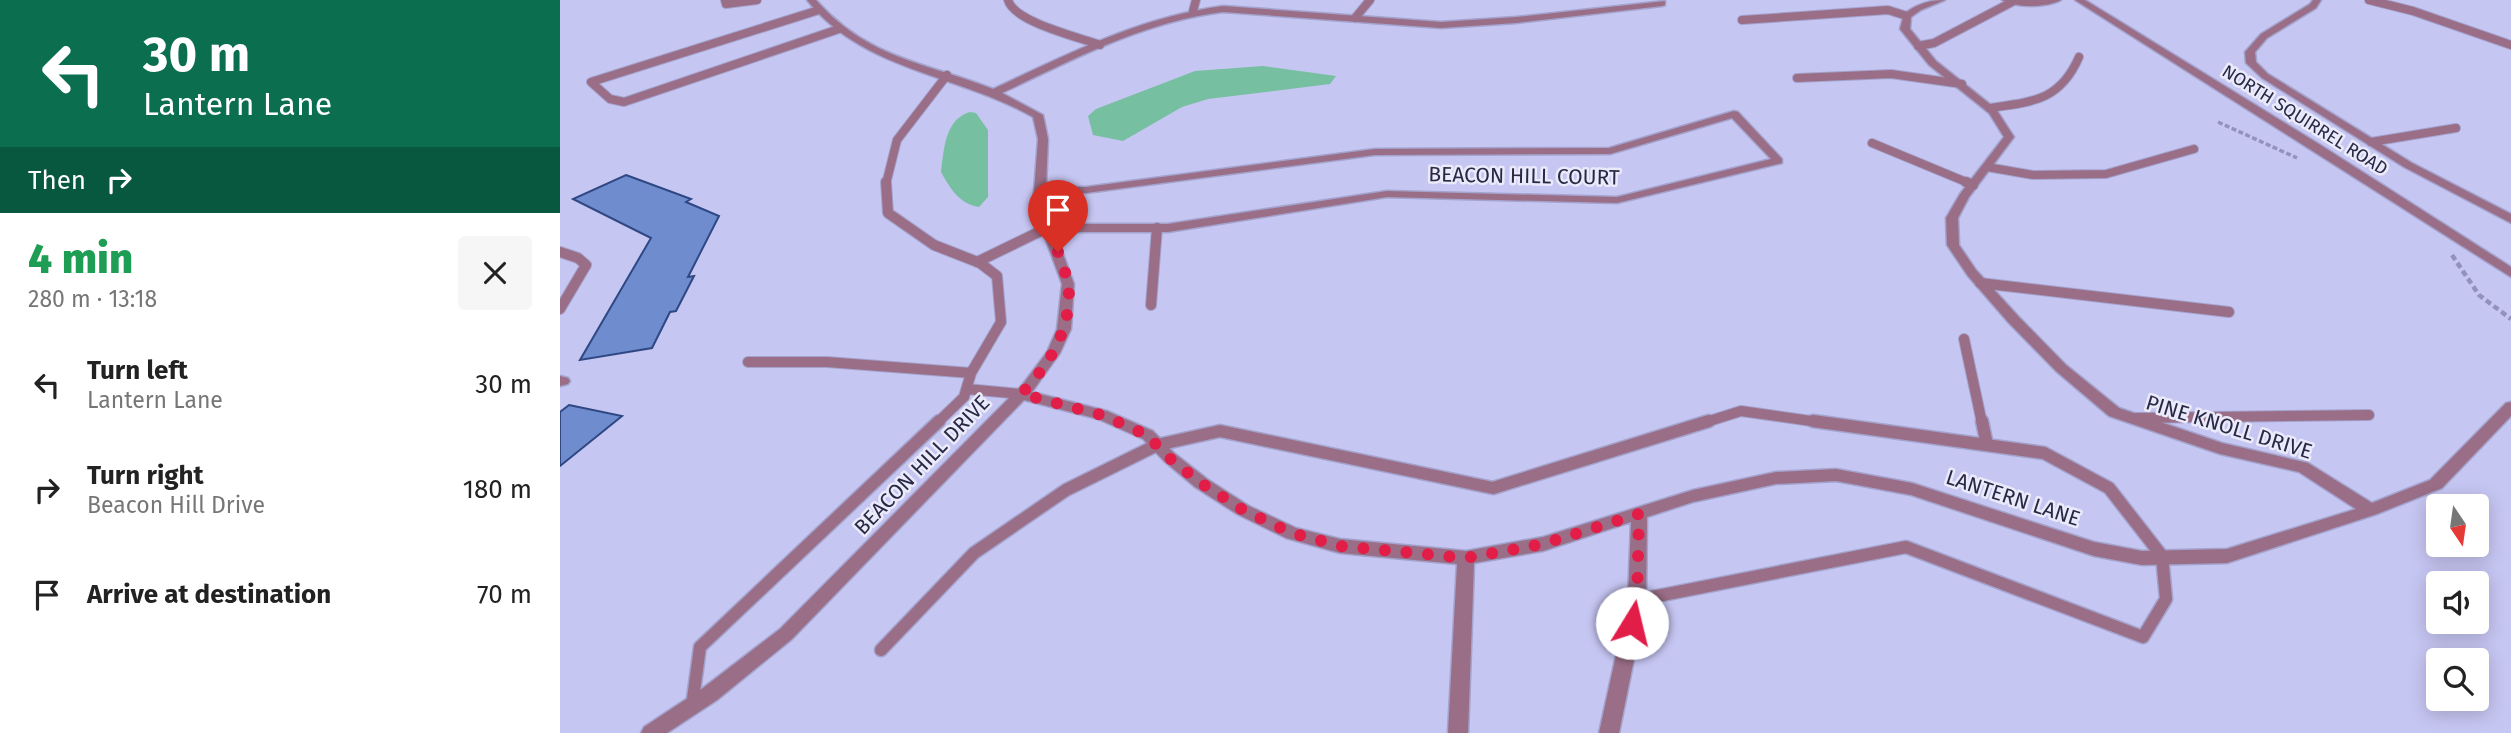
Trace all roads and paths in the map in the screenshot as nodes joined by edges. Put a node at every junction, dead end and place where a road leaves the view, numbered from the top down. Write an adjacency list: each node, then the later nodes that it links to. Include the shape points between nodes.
1 (725, 0): 2 (lane, via 726,4)
2 (757, 0)
3 (1008, 0): 19 (lane, via 1010,8 1022,17)
4 (1196, 0): 14 (lane)
5 (1370, 0): 16 (lane)
6 (1941, 0): 15 (street)
7 (2057, 0): 11 (street)
8 (2078, 0): 43 (street, NORTH SQUIRREL ROAD)
9 (2317, 0): 30 (street, via 2264,36 2250,52 2252,63 2265,76)
10 (2369, 0): 20 (lane)
11 (2009, 1): 21 (lane, via 1934,43)
12 (1662, 3): 16 (street, via 1462,24)
13 (815, 5): 18 (street, BEACON HILL DRIVE); 18 (lane, via 591,82 610,99 624,102)
14 (1193, 11): 16 (street); 19 (street)
15 (1907, 16): 17 (lane, via 1888,10); 21 (street, via 1905,29)
16 (1354, 18)
17 (1741, 20)
18 (839, 29): 23 (street, BEACON HILL DRIVE, via 885,55)
19 (1100, 45): 26 (street)
20 (2511, 45)
21 (1918, 47): 25 (street, PINE KNOLL DRIVE)
22 (2079, 57): 27 (lane, via 2072,77 2043,100)
23 (947, 75): 26 (street, BEACON HILL DRIVE); 42 (lane, via 897,140 886,180 888,213 934,246)
24 (1797, 78): 25 (lane, via 1891,74)
25 (1962, 84): 27 (street, PINE KNOLL DRIVE)
26 (993, 93): 36 (street, BEACON HILL DRIVE, via 1038,116 1043,139)
27 (1989, 108): 34 (street, PINE KNOLL DRIVE, via 2002,121 2008,137)
28 (2218, 122): 33 (path)
29 (2456, 128): 30 (lane)
30 (2371, 142): 37 (street)
31 (1872, 143): 35 (lane)
32 (2194, 149): 34 (lane, via 2106,174 2033,175)
33 (2305, 161)
34 (1987, 167): 35 (street, PINE KNOLL DRIVE)
35 (1973, 185): 44 (street, PINE KNOLL DRIVE, via 1952,218 1953,245)
36 (1040, 190): 38 (street, BEACON HILL DRIVE, via 1039,205); 39 (street, BEACON HILL COURT, via 1086,190 1375,152 1610,151 1734,114 1778,161 1617,200 1387,194)
37 (2511, 219)
38 (1047, 228): 39 (street, BEACON HILL COURT); 42 (lane); 53 (street, BEACON HILL DRIVE, via 1068,284 1064,329 1053,353)
39 (1157, 228): 45 (lane)
40 (2445, 249): 48 (path, via 2479,295)
41 (560, 251): 46 (lane, via 586,265)
42 (977, 262): 51 (lane, via 998,276 1001,322)
43 (2511, 273)
44 (1980, 283): 47 (lane); 56 (street, PINE KNOLL DRIVE, via 2061,369 2114,412)
45 (1151, 306)
46 (560, 309)
47 (2229, 312)
48 (2511, 319)
49 (1964, 339): 58 (lane)
50 (748, 362): 51 (lane, via 827,362)
51 (971, 373): 52 (lane)
52 (967, 389): 53 (lane); 65 (lane, via 964,397 700,647)
53 (1021, 394): 57 (street, LANTERN LANE, via 1102,415 1147,435); 65 (street, BEACON HILL DRIVE, via 786,635)
54 (2511, 407): 59 (street, via 2436,484)
55 (2369, 415): 56 (lane)
56 (2129, 418): 59 (street, PINE KNOLL DRIVE, via 2220,448 2303,467)
57 (1157, 445): 58 (lane, via 1220,431 1493,488 1741,411); 62 (street, LANTERN LANE, via 1201,483 1292,533 1340,546); 64 (lane, via 1066,490 974,553)
58 (1987, 445): 61 (lane, via 2044,453 2109,488)
59 (2371, 510): 61 (street, LANTERN LANE, via 2227,556)
60 (1639, 514): 61 (street, LANTERN LANE, via 1693,496 1776,478 1836,475 1912,489 2094,549 2142,558); 62 (street, LANTERN LANE, via 1543,544); 63 (street)
61 (2162, 556): 63 (lane, via 2166,599 2143,637 1906,547)
62 (1466, 558): 67 (street)
63 (1637, 600): 68 (street)
64 (881, 650)
65 (692, 706): 66 (street, BEACON HILL DRIVE)
66 (651, 733)
67 (1458, 733)
68 (1609, 733)

